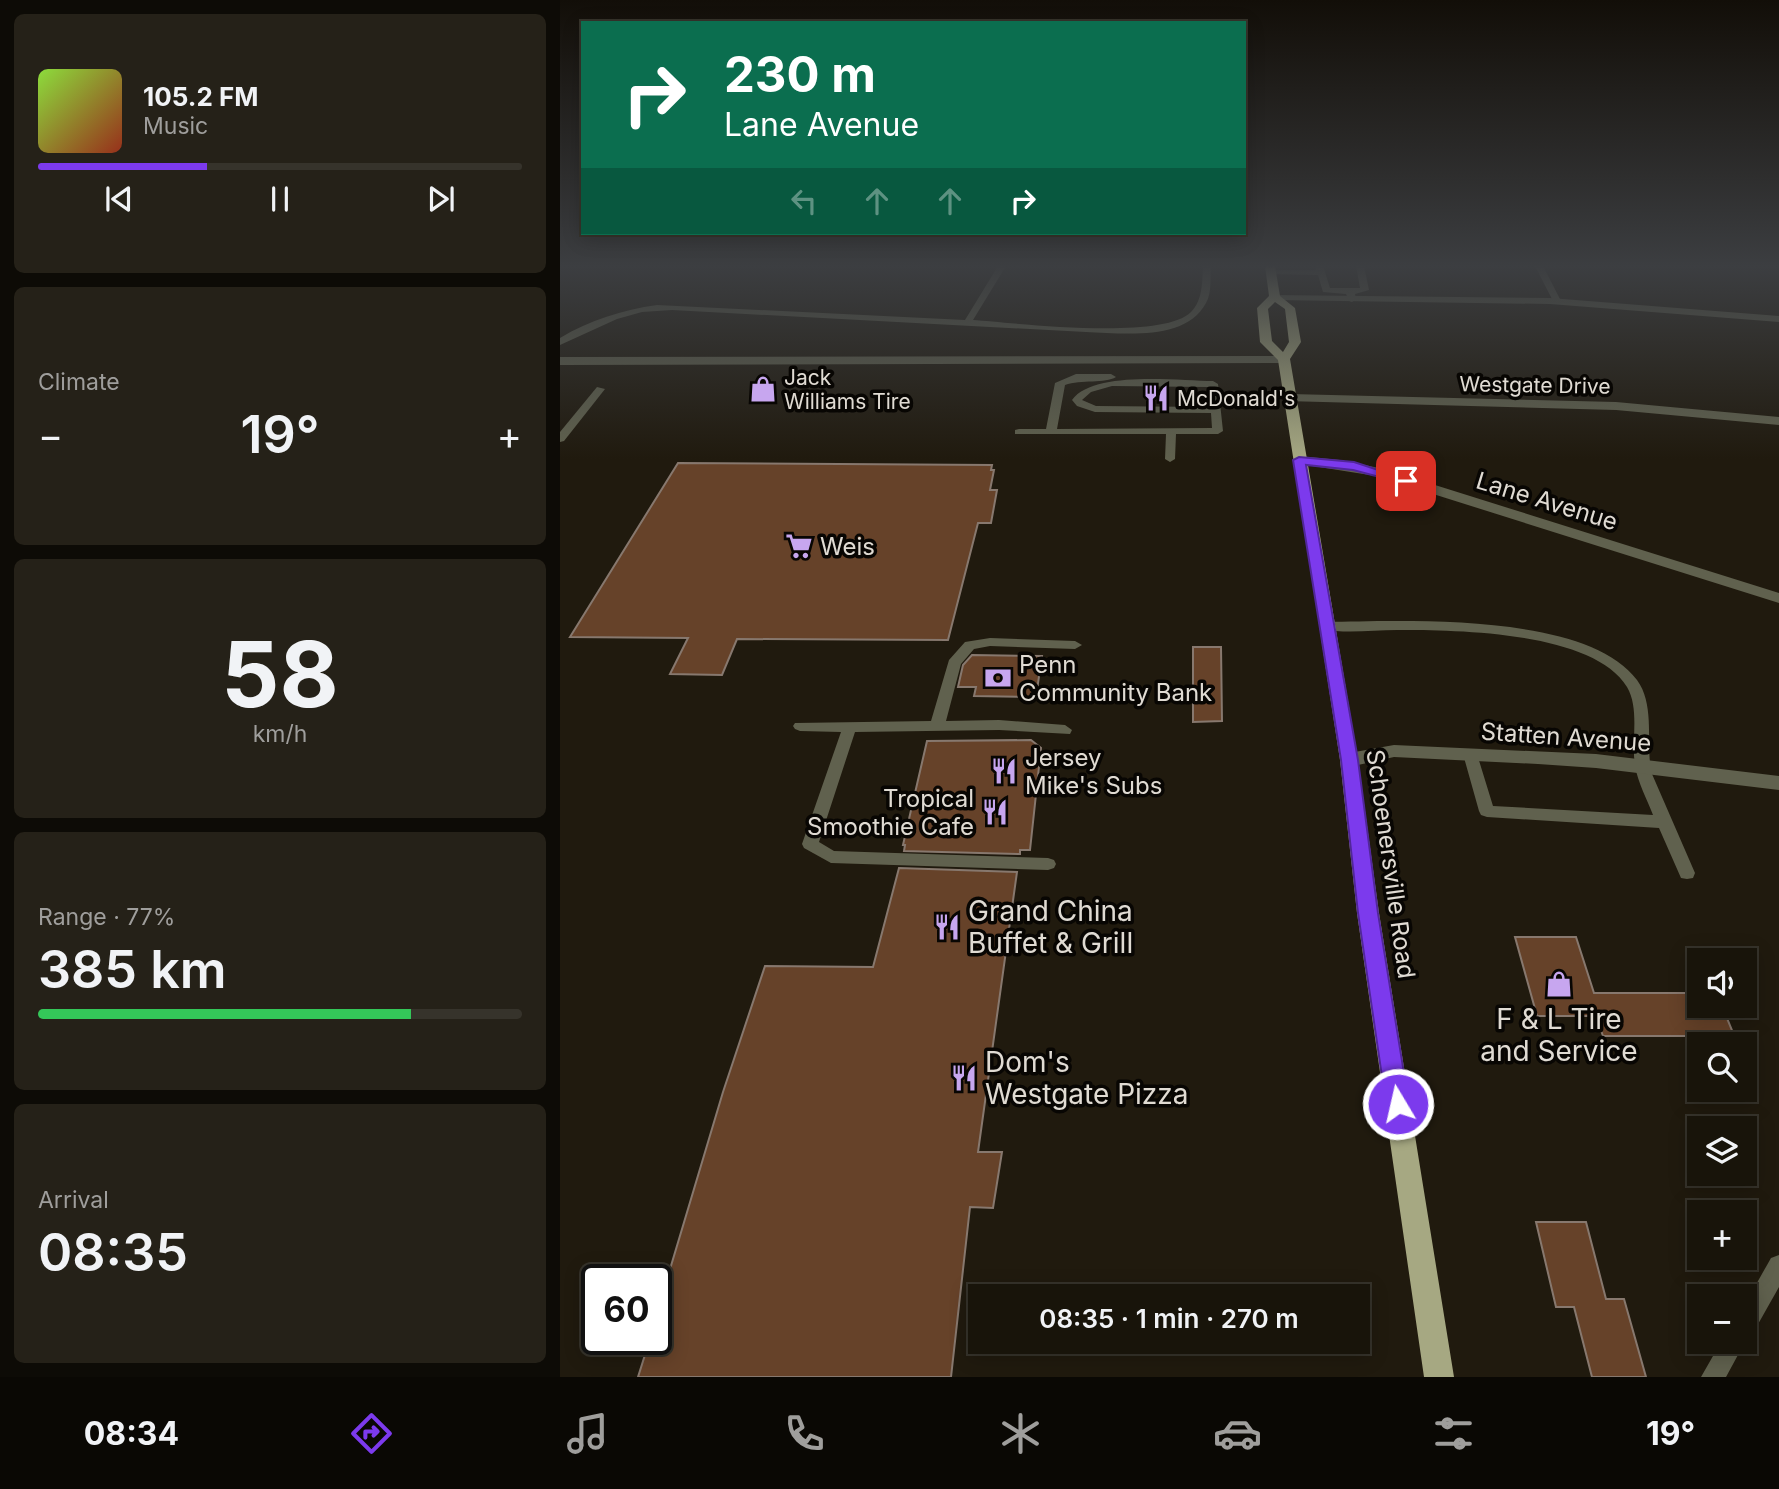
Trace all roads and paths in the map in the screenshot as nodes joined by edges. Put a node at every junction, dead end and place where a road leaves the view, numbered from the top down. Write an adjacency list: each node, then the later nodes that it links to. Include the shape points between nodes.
1 (583, 330): 4 (lane)
2 (1265, 330): 5 (main road, Schoenersville Road, via 1266,342)
3 (1293, 330): 5 (main road, Schoenersville Road, via 1295,342)
4 (560, 342)
5 (1284, 359): 6 (street); 9 (main road, Schoenersville Road)
6 (560, 361)
7 (1213, 384): 10 (lane); 10 (lane, via 1112,383 1097,386 1077,400 1095,409); 14 (lane, via 1200,378 1070,378 1058,387)
8 (600, 389): 15 (lane)
9 (1290, 398): 11 (street, Westgate Drive, via 1616,406); 17 (main road, Schoenersville Road)
10 (1215, 410): 12 (lane, via 1218,431)
11 (1779, 421)
12 (1171, 431): 14 (lane); 16 (lane)
13 (1019, 432): 14 (lane)
14 (1051, 432)
15 (560, 439)
16 (1170, 459)
17 (1299, 460): 18 (street, Lane Avenue, via 1379,472); 19 (main road, Schoenersville Road)
18 (1779, 598)
19 (1327, 626): 26 (main road, Schoenersville Road); 27 (lane, via 1478,627 1547,637 1601,655 1619,664 1634,686)
20 (1075, 645): 22 (lane, via 970,645 954,663)
21 (800, 726): 23 (lane)
22 (937, 726): 23 (lane); 24 (lane, via 1025,724)
23 (849, 729): 30 (lane, via 810,844 831,857)
24 (1065, 730)
25 (1471, 754): 26 (street, Statten Avenue, via 1394,751); 27 (street, Statten Avenue); 29 (lane, via 1487,811)
26 (1349, 760): 35 (main road, Schoenersville Road)
27 (1643, 766): 28 (street, Statten Avenue); 29 (lane)
28 (1779, 783)
29 (1664, 822): 31 (lane)
30 (1048, 864)
31 (1687, 873)
32 (1779, 1266): 33 (lane)
33 (1757, 1304)
34 (1727, 1354): 36 (lane)
35 (1439, 1377)
36 (1713, 1377)

